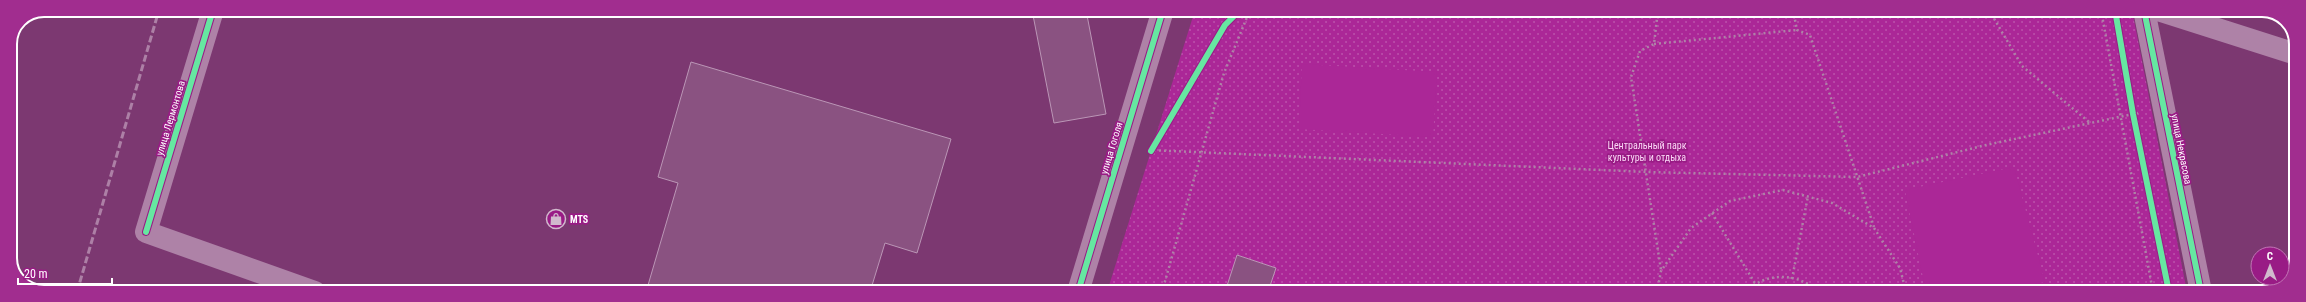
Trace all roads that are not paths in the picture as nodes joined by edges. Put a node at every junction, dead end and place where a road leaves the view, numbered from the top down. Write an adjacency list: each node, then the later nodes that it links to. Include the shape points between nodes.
1 (211, 17): 6 (street, улица Лермонтова, via 146,232)
2 (1161, 17): 7 (street, улица Гоголя)
3 (2145, 17): 8 (street, улица Некрасова)
4 (2180, 17): 5 (street)
5 (2289, 52)
6 (295, 285)
7 (1080, 285)
8 (2200, 285)

